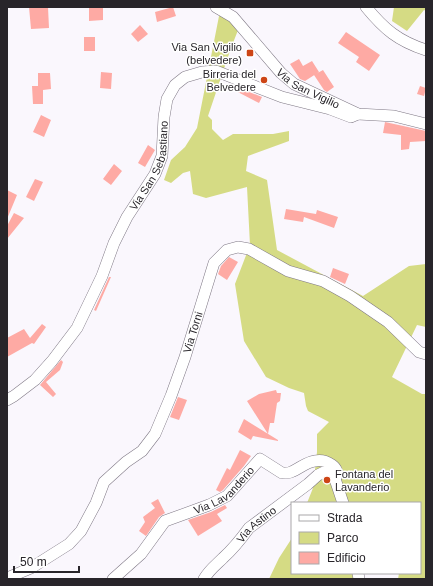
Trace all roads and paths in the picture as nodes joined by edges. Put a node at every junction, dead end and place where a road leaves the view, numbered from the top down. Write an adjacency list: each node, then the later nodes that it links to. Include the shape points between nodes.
1 (216, 7): 4 (street, Via San Vigilio, via 233,17 281,73 294,84)
2 (366, 7): 3 (street, via 388,31 403,41)
3 (426, 50)
4 (358, 114): 5 (street, Via San Vigilio, via 394,116); 7 (street, Via San Sebastiano, via 351,117 282,97 216,71 185,77 175,85 167,99 162,156 156,174 127,217 77,328 35,380)
5 (426, 124)
6 (426, 354): 10 (street, Via Torni, via 419,352 388,322 323,281 288,272 249,249 238,247 227,250 214,263 185,356 155,434 142,451 104,482 81,530 69,544 31,568)
7 (7, 400)
8 (335, 479): 9 (street); 11 (street, Via Lavanderio, via 338,474 331,463 315,460 292,472 282,473 260,459 227,496 165,521 141,554); 12 (street, Via Astino, via 324,472 318,475 249,528)
9 (343, 502)
10 (7, 578)
11 (113, 579)
12 (204, 579)

